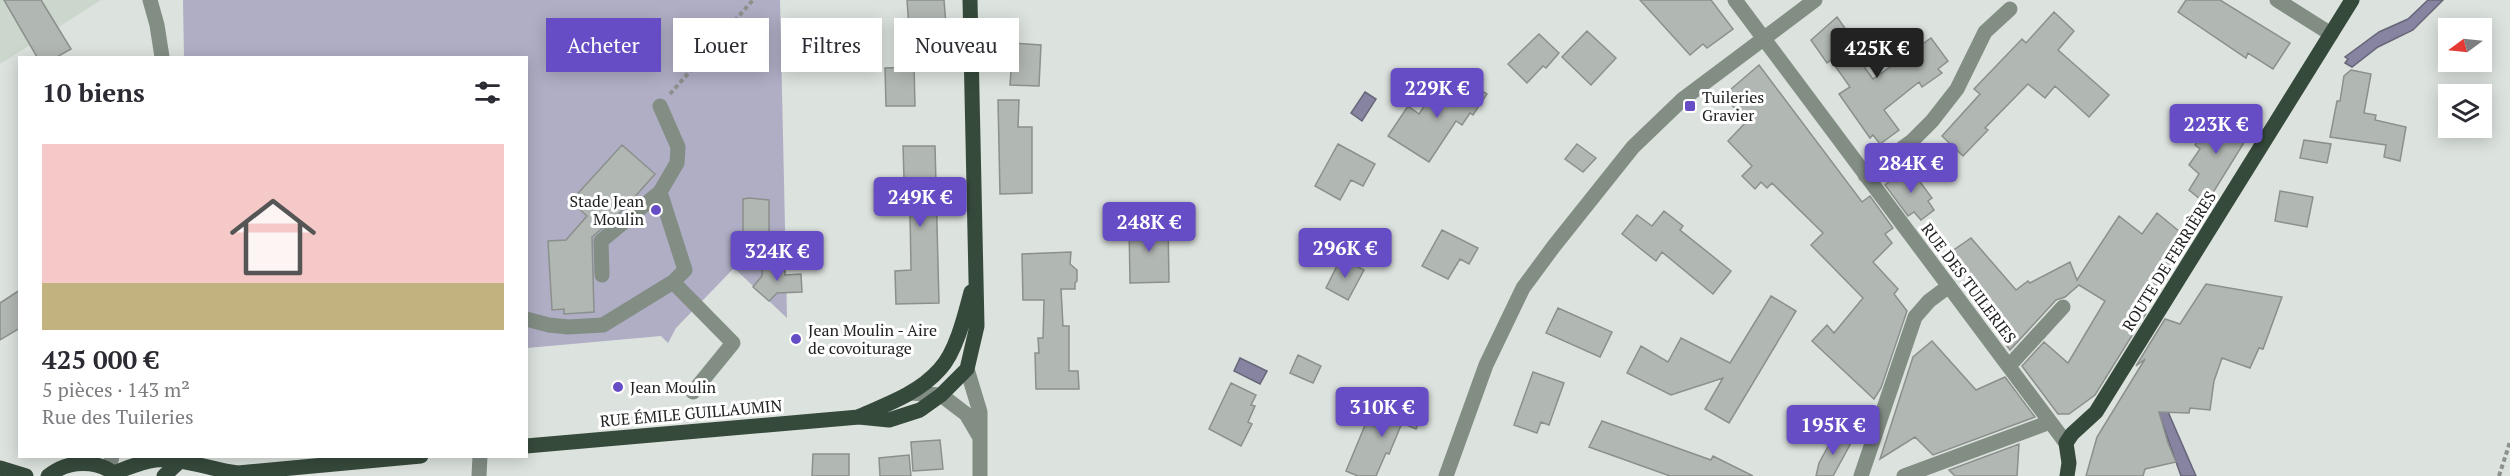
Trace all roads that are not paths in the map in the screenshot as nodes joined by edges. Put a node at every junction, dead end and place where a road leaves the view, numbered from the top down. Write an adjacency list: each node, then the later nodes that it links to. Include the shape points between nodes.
1 (150, 0): 10 (street)
2 (970, 0): 15 (main road)
3 (1735, 0): 9 (street, RUE DES TUILERIES)
4 (1815, 0): 9 (street)
5 (2277, 0): 8 (street)
6 (2352, 0): 8 (main road, ROUTE DE FERRIÈRES)
7 (2010, 9): 12 (street, via 1985,32 1957,89 1932,121 1912,141)
8 (2331, 34): 28 (main road, ROUTE DE FERRIÈRES, via 2096,412)
9 (1763, 39): 12 (street, RUE DES TUILERIES); 41 (street, via 1683,99 1633,147 1549,253 1524,288 1486,365)
10 (162, 56)
11 (660, 106): 13 (street, via 678,147 677,163)
12 (1865, 175): 17 (street, RUE DES TUILERIES)
13 (660, 192): 14 (street, via 601,241); 16 (street, via 685,270)
14 (602, 275)
15 (976, 275): 21 (main road, via 977,326); 23 (main road, RUE ÉMILE GUILLAUMIN, via 961,330 940,369)
16 (673, 282): 19 (street, via 603,325 568,327); 22 (street, via 733,343)
17 (1949, 286): 20 (street, RUE DES TUILERIES); 42 (street, via 1915,317)
18 (2063, 307): 20 (street)
19 (528, 320)
20 (2009, 366): 26 (street, RUE DES TUILERIES)
21 (967, 369): 24 (main road, RUE ÉMILE GUILLAUMIN); 27 (street, via 980,412)
22 (693, 392)
23 (910, 393): 24 (street); 25 (main road, RUE ÉMILE GUILLAUMIN)
24 (941, 395): 25 (main road, RUE ÉMILE GUILLAUMIN, via 920,410 889,420); 27 (street, via 966,414)
25 (859, 417): 29 (main road, RUE ÉMILE GUILLAUMIN)
26 (2050, 422): 28 (street, RUE DES TUILERIES); 43 (street)
27 (980, 439): 40 (street)
28 (2066, 443): 44 (main road)
29 (528, 446)
30 (399, 458): 32 (main road, via 238,473)
31 (480, 458): 39 (street)
32 (178, 459): 35 (main road); 38 (main road)
33 (90, 460): 35 (main road); 37 (main road)
34 (0, 468): 36 (main road)
35 (113, 469)
36 (26, 476)
37 (48, 476)
38 (164, 476)
39 (479, 476)
40 (980, 476)
41 (1446, 476)
42 (1861, 476)
43 (1904, 476)
44 (2067, 476)

